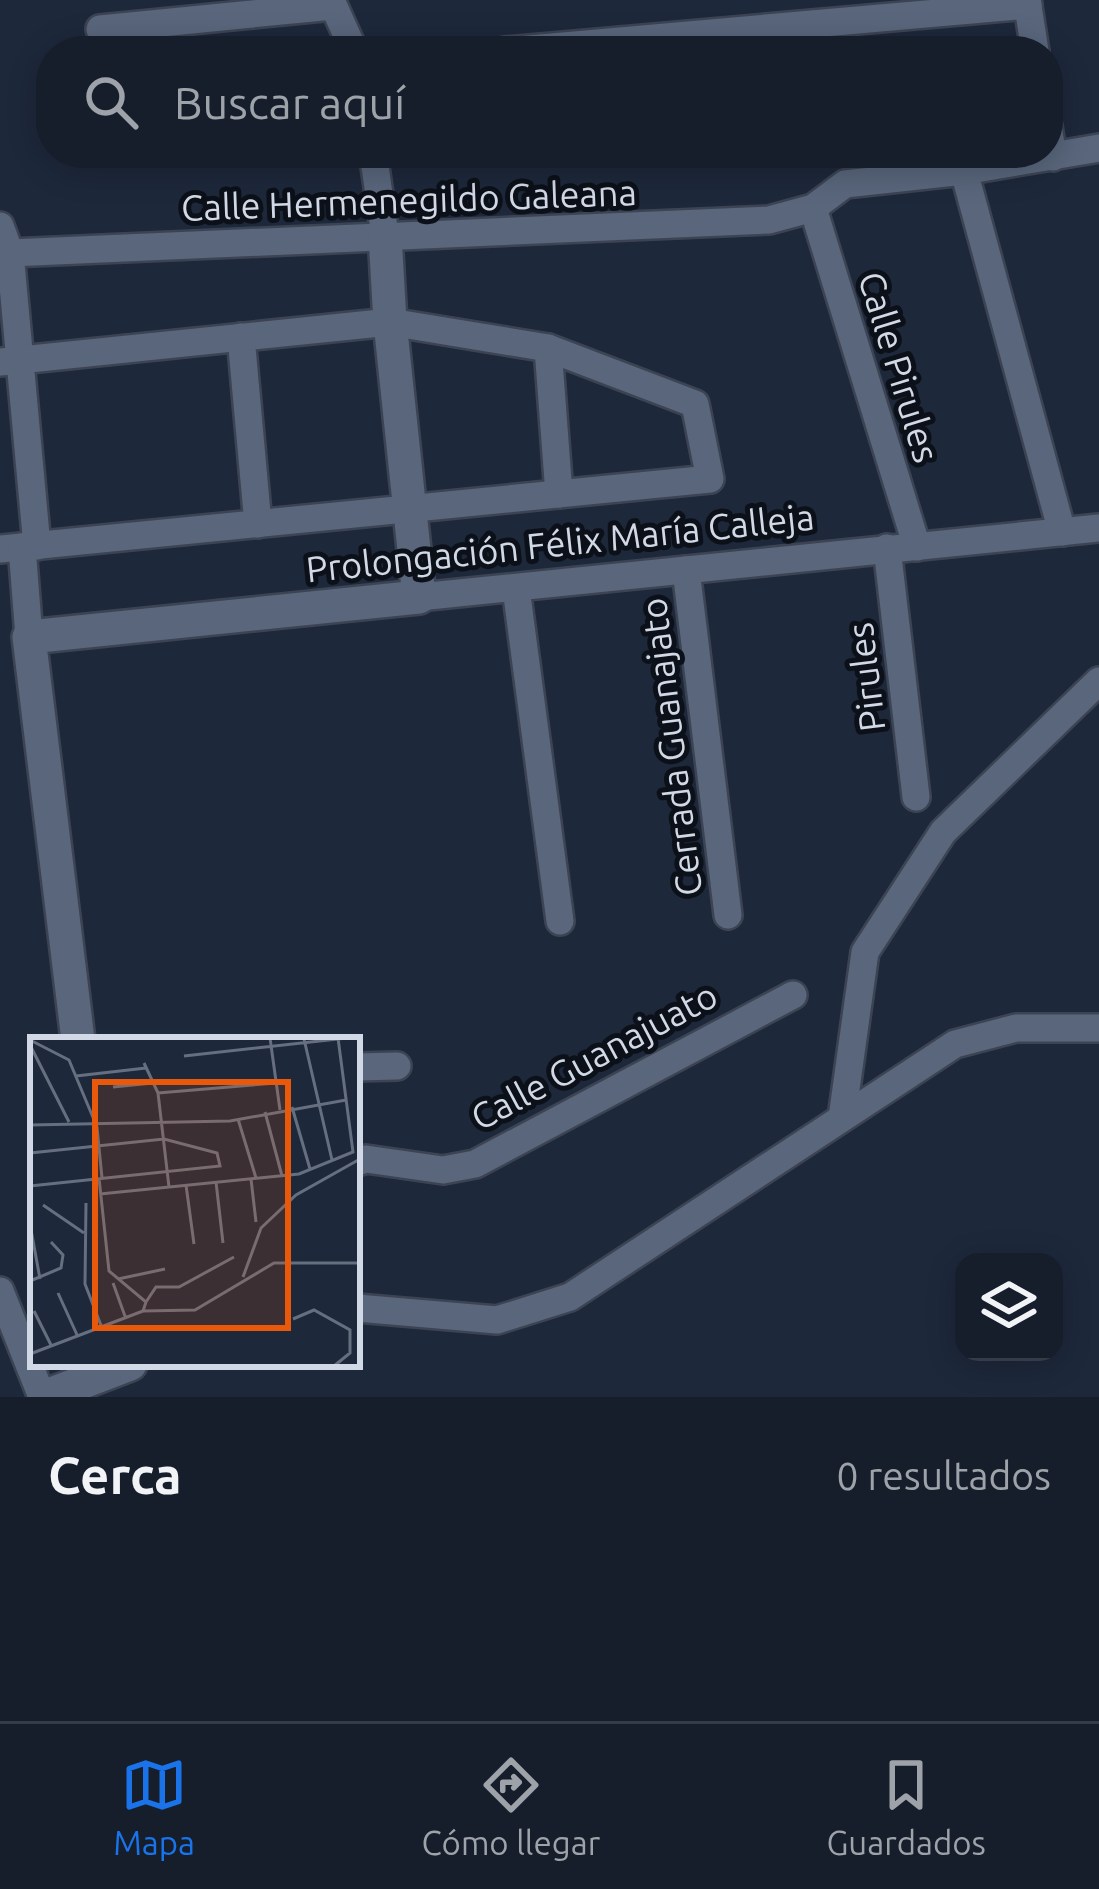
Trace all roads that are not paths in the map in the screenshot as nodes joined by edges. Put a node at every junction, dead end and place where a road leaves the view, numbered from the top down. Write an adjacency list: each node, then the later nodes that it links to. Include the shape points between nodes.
1 (1027, 2): 5 (street); 6 (street)
2 (332, 3): 3 (street); 4 (street)
3 (100, 28)
4 (347, 36)
5 (665, 36)
6 (1033, 36)
7 (1099, 148): 8 (street, Calle Hermenegildo Galeana)
8 (1063, 155)
9 (375, 168): 14 (street)
10 (983, 168): 11 (street, Calle Hermenegildo Galeana)
11 (964, 171): 12 (street, Calle Hermenegildo Galeana, via 845,184); 24 (street)
12 (813, 208): 14 (street, Calle Hermenegildo Galeana, via 769,220); 26 (street, Calle Pirules)
13 (0, 226): 15 (street)
14 (385, 236): 15 (street, Calle Hermenegildo Galeana); 16 (street)
15 (5, 249): 19 (street)
16 (390, 322): 17 (street); 18 (street); 21 (street)
17 (241, 337): 19 (street); 22 (street)
18 (548, 347): 20 (street); 20 (street, via 695,404 710,479)
19 (10, 361): 25 (street)
20 (559, 494): 21 (street)
21 (410, 509): 22 (street); 30 (street)
22 (258, 524): 25 (street)
23 (1099, 528): 24 (street, Prolongación Félix María Calleja)
24 (1062, 532): 26 (street, Prolongación Félix María Calleja)
25 (20, 547): 31 (street)
26 (916, 547): 27 (street, Prolongación Félix María Calleja)
27 (887, 548): 28 (street, Prolongación Félix María Calleja); 33 (street, Pirules)
28 (686, 570): 29 (street, Prolongación Félix María Calleja); 34 (street, Cerrada Guanajato)
29 (516, 587): 30 (street, Prolongación Félix María Calleja); 35 (street)
30 (419, 597): 31 (street, Prolongación Félix María Calleja)
31 (29, 638): 38 (street)
32 (1099, 680): 41 (street, via 944,832 865,952)
33 (916, 797)
34 (728, 915)
35 (560, 921)
36 (793, 995): 42 (street, Calle Guanajuato, via 475,1163 443,1170)
37 (1099, 1028): 41 (street, via 1016,1028 955,1044)
38 (78, 1037)
39 (397, 1066): 40 (street)
40 (360, 1067)
41 (842, 1118): 44 (street, via 570,1297 497,1320)
42 (360, 1161)
43 (0, 1291): 45 (street)
44 (360, 1308)
45 (30, 1365)
46 (31, 1367): 48 (street)
47 (122, 1367): 48 (street)
48 (43, 1397)

